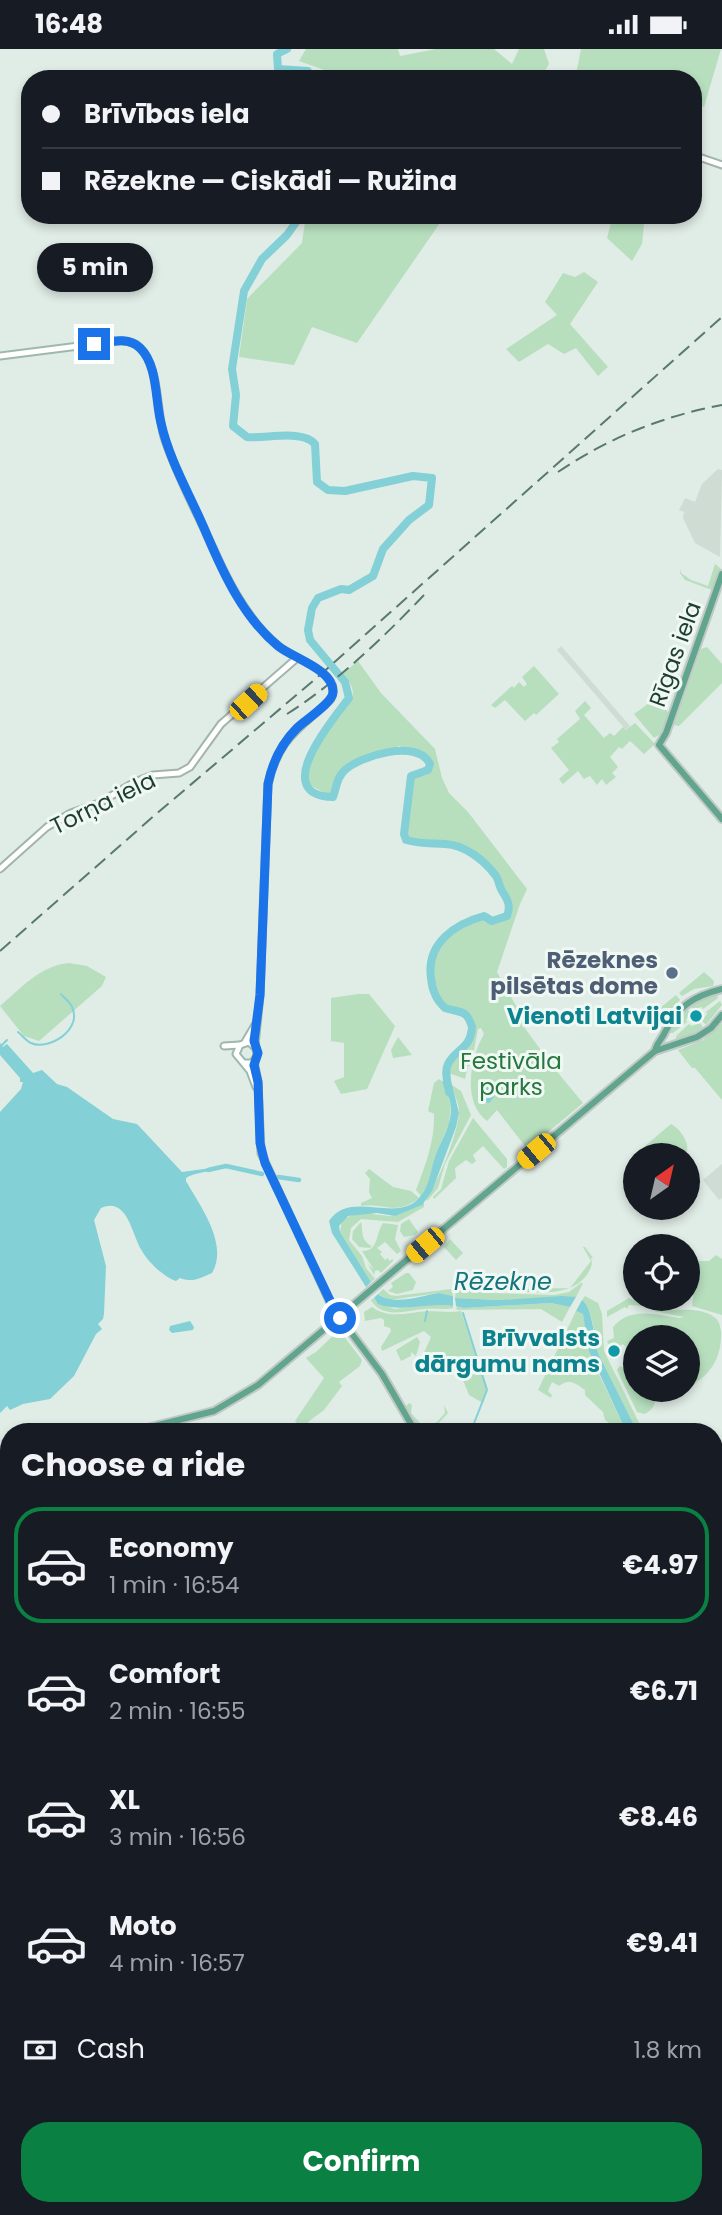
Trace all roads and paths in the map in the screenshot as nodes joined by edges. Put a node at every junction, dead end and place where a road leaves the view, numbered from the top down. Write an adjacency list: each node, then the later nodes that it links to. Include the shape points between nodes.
1 (702, 158): 2 (main road)
2 (722, 165)
3 (0, 356): 5 (main road, via 118,341 136,344 149,361 171,456 226,578 274,642)
4 (722, 575): 6 (main road, Rīgas iela, via 659,745)
5 (299, 659): 7 (main road, Torņa iela, via 221,724 190,767 179,773 153,775 71,813 47,827); 10 (main road, via 330,680 333,693 289,737 268,784)
6 (722, 819)
7 (0, 869)
8 (722, 989): 11 (main road, via 687,1002)
9 (722, 1015): 14 (main road, via 697,1037)
10 (257, 1023): 12 (main road); 13 (main road)
11 (664, 1034): 14 (main road); 15 (main road)
12 (243, 1043): 13 (main road); 16 (main road); 16 (main road, via 224,1046)
13 (255, 1045): 17 (main road)
14 (671, 1045): 15 (main road)
15 (654, 1051): 20 (main road)
16 (236, 1054): 18 (main road)
17 (254, 1061): 18 (main road); 19 (main road)
18 (244, 1063): 19 (main road)
19 (258, 1090): 20 (main road, via 261,1153)
20 (340, 1318): 21 (main road, via 235,1400); 22 (main road, via 382,1374)
21 (169, 1423)
22 (410, 1423)

